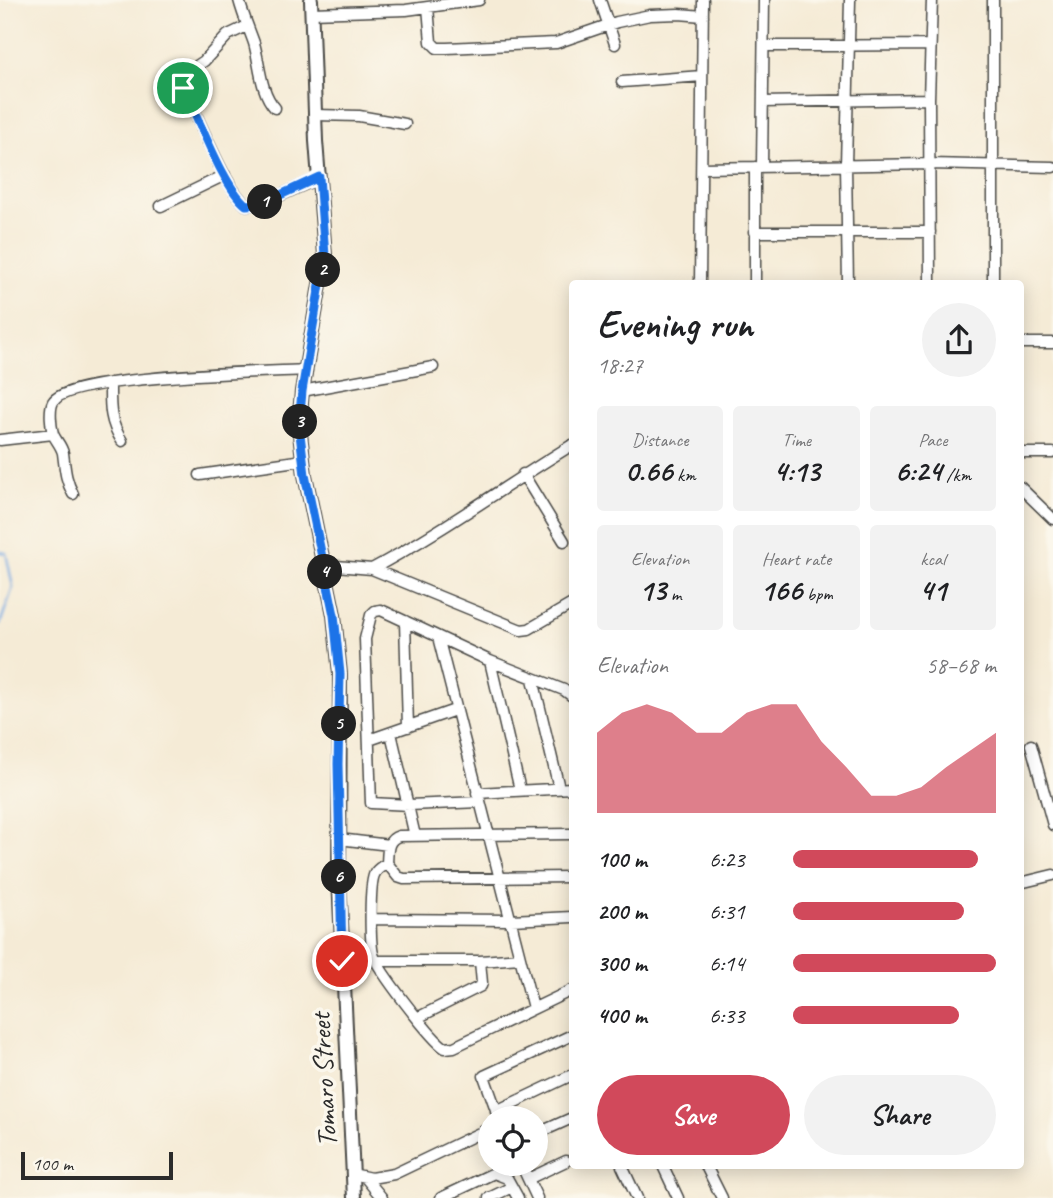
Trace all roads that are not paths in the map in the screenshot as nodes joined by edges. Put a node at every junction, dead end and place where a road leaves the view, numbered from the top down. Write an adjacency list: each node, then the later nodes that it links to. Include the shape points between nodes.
1 (239, 0): 13 (street)
2 (479, 0): 10 (street)
3 (600, 0): 12 (street)
4 (703, 0): 11 (street)
5 (764, 0): 17 (street)
6 (850, 0): 15 (street)
7 (932, 0): 16 (street)
8 (993, 0): 28 (street)
9 (311, 7): 10 (street); 24 (street, Tomaro Street)
10 (428, 7): 12 (street, via 429,36 437,48 556,43)
11 (703, 16): 12 (street, via 650,15); 18 (street)
12 (608, 25): 14 (street)
13 (247, 26): 23 (street, via 265,92); 32 (street, via 228,35 181,81)
14 (615, 44)
15 (848, 45): 16 (street); 17 (street); 21 (street)
16 (930, 45): 20 (street)
17 (764, 46): 22 (street)
18 (702, 76): 19 (street); 31 (street)
19 (622, 82)
20 (929, 99): 21 (street); 26 (street)
21 (847, 101): 22 (street); 27 (street)
22 (763, 102): 29 (street)
23 (275, 108)
24 (315, 114): 25 (street); 33 (street, Tomaro Street)
25 (405, 124)
26 (930, 164): 27 (street); 28 (street); 37 (street)
27 (846, 165): 29 (street); 36 (street)
28 (992, 165): 30 (street); 42 (street)
29 (758, 167): 31 (street); 35 (street)
30 (1053, 167)
31 (702, 168): 38 (street)
32 (225, 175): 33 (street, via 246,205 261,204); 34 (street)
33 (319, 177): 46 (street, Tomaro Street, via 325,255)
34 (161, 206)
35 (754, 232): 36 (street); 39 (street)
36 (847, 232): 37 (street); 40 (street)
37 (930, 232): 41 (street)
38 (700, 280)
39 (755, 280)
40 (848, 280)
41 (930, 280)
42 (993, 280)
43 (1024, 343): 44 (street)
44 (1053, 343)
45 (433, 367): 48 (street)
46 (306, 370): 47 (street); 48 (street, Tomaro Street)
47 (110, 383): 49 (street, via 56,398 51,404); 51 (street, via 109,412)
48 (302, 391): 55 (street, Tomaro Street, via 299,426)
49 (53, 434): 50 (street); 59 (street)
50 (0, 440)
51 (122, 441)
52 (569, 447): 56 (street)
53 (1024, 453): 54 (street)
54 (1053, 453)
55 (303, 460): 57 (street); 62 (street, Tomaro Street)
56 (523, 474): 61 (street); 63 (street, via 432,536)
57 (200, 475)
58 (1024, 490): 60 (street)
59 (73, 494)
60 (1053, 519)
61 (564, 541)
62 (324, 565): 63 (street); 84 (street, Tomaro Street, via 340,674)
63 (372, 569): 64 (street, via 521,630)
64 (569, 606)
65 (405, 621): 66 (street); 71 (street); 73 (street, via 381,610 368,621)
66 (438, 638): 67 (street); 70 (street)
67 (491, 661): 68 (street); 77 (street)
68 (533, 678): 69 (street); 75 (street)
69 (569, 694)
70 (455, 710): 71 (street); 78 (street)
71 (408, 727): 72 (street)
72 (391, 733): 73 (street); 79 (street)
73 (369, 740): 79 (street, via 371,803)
74 (1031, 745): 80 (street)
75 (559, 788): 76 (street); 77 (street)
76 (569, 788)
77 (520, 790): 78 (street)
78 (478, 797): 79 (street); 82 (street)
79 (409, 805): 83 (street)
80 (1053, 825)
81 (569, 834): 82 (street)
82 (488, 835): 83 (street); 89 (street)
83 (415, 836): 85 (street, via 394,838)
84 (339, 839): 85 (street); 111 (street, Tomaro Street)
85 (389, 845): 86 (street)
86 (387, 863): 89 (street, via 404,879); 92 (street, via 372,879)
87 (1053, 875): 90 (street)
88 (569, 877): 89 (street)
89 (498, 879): 93 (street)
90 (1024, 882)
91 (569, 918): 93 (street)
92 (372, 919): 93 (street); 95 (street)
93 (511, 920): 94 (street)
94 (520, 958): 96 (street); 98 (street)
95 (376, 961): 96 (street); 99 (street)
96 (480, 961): 99 (street, via 481,986)
97 (569, 991): 98 (street)
98 (533, 1008): 99 (street, via 450,1048 442,1046)
99 (419, 1017)
100 (569, 1036): 102 (street, via 484,1076)
101 (569, 1078): 103 (street)
102 (494, 1106)
103 (513, 1106)
104 (569, 1119): 105 (street)
105 (548, 1129)
106 (478, 1135): 111 (street, via 394,1174)
107 (566, 1161): 113 (street)
108 (623, 1169): 121 (street)
109 (664, 1169): 122 (street)
110 (708, 1169): 123 (street)
111 (359, 1176): 115 (street, Tomaro Street); 116 (street)
112 (527, 1176): 113 (street)
113 (528, 1179): 120 (street)
114 (512, 1187): 117 (street, via 507,1178 494,1173); 118 (street); 119 (street)
115 (354, 1198)
116 (382, 1198)
117 (442, 1198)
118 (489, 1198)
119 (518, 1198)
120 (537, 1198)
121 (637, 1198)
122 (678, 1198)
123 (722, 1198)

